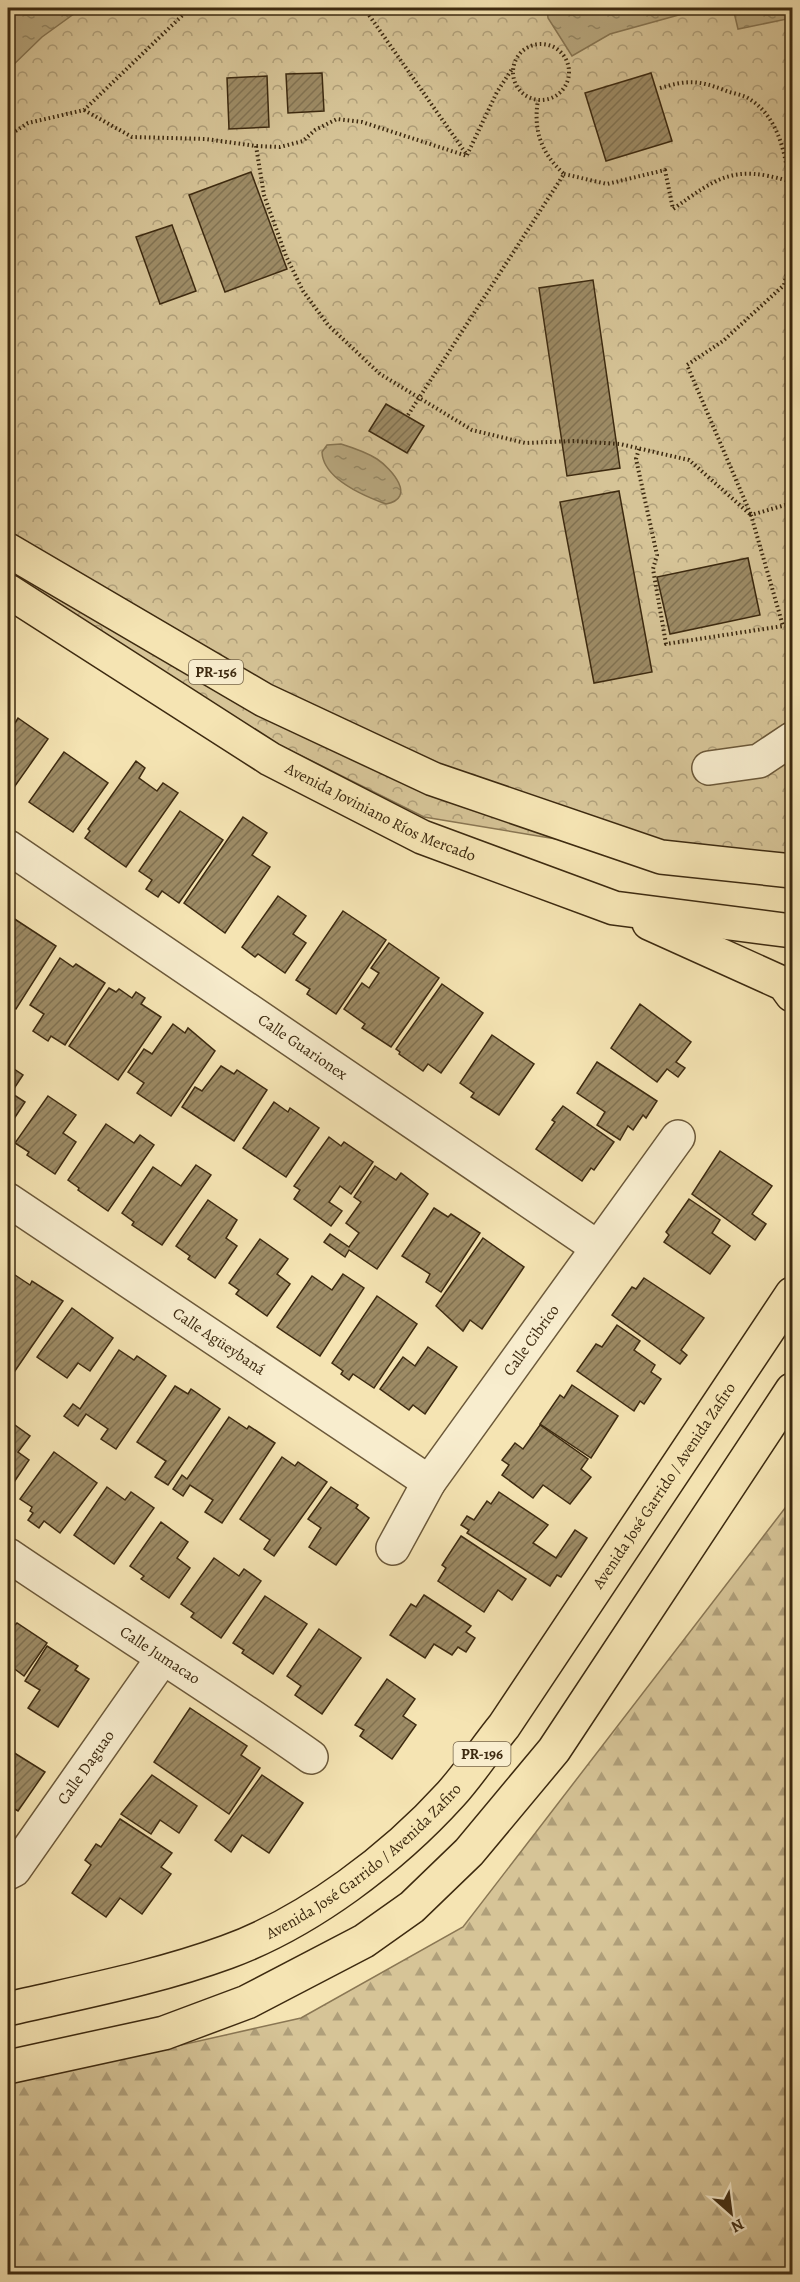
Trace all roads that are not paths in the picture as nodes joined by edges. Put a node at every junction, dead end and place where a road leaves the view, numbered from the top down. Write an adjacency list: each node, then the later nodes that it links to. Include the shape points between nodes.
1 (8, 550): 6 (main road, PR-156, via 264,700 433,779 661,857)
2 (8, 591): 7 (main road, Avenida Joviniano Ríos Mercado / PR-156, via 270,759 423,837)
3 (792, 739): 4 (street, via 759,761)
4 (709, 768)
5 (8, 847): 12 (street, Calle Guarionex)
6 (792, 871)
7 (614, 908): 8 (main road, Avenida Joviniano Ríos Mercado / PR-156); 9 (main road, via 784,984)
8 (792, 931)
9 (792, 995)
10 (678, 1137): 12 (street, Calle Cibrico)
11 (8, 1200): 15 (street, Calle Agüeybaná)
12 (597, 1247): 15 (street, Calle Cibrico)
13 (792, 1294): 21 (main road, Avenida José Garrido / Avenida Zafiro / PR-196, via 504,1726 452,1793 412,1833 311,1911 228,1952 140,1980)
14 (792, 1390): 22 (main road, PR-196, via 554,1750 470,1852 412,1907 364,1941 247,2002 164,2033)
15 (429, 1482): 16 (street, Calle Cibrico)
16 (393, 1548)
17 (8, 1555): 18 (street, Calle Jumacao)
18 (162, 1659): 19 (street, Calle Jumacao); 20 (street, Calle Daguao, via 14,1870)
19 (311, 1757)
20 (8, 1873)
21 (8, 2009)
22 (8, 2067)

